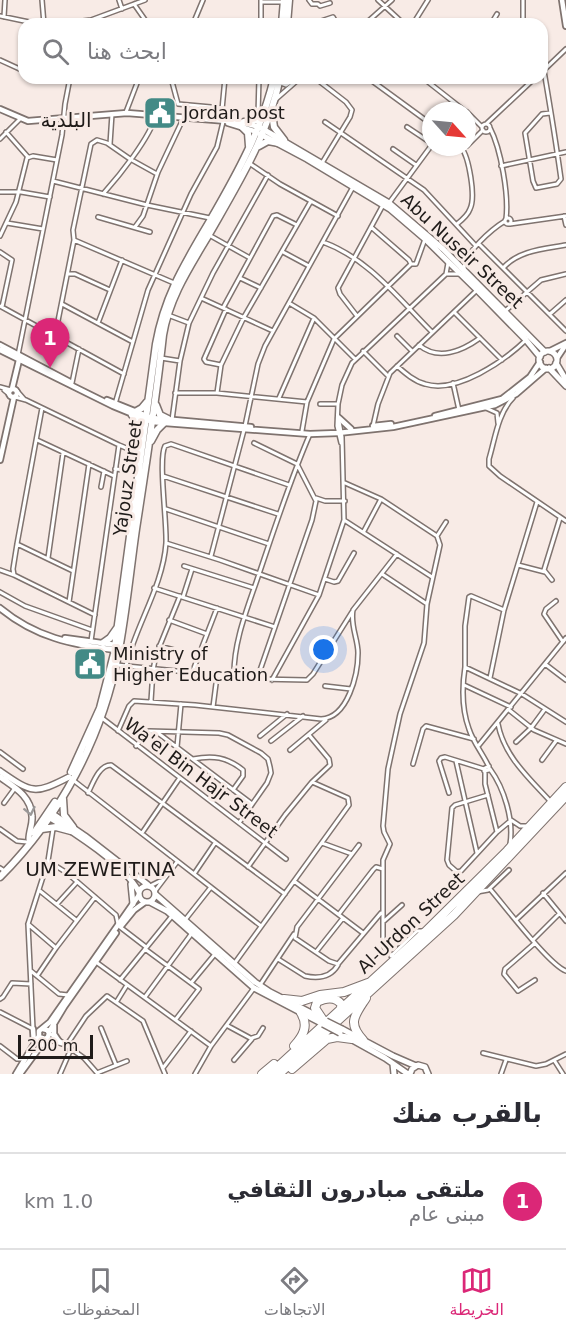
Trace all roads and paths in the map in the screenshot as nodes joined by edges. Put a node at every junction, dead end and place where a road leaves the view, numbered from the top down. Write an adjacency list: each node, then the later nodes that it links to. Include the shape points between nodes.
1 (5, 0): 20 (street)
2 (42, 0): 21 (street)
3 (119, 0): 18 (street)
4 (145, 0): 16 (street)
5 (204, 0): 24 (street)
6 (309, 0): 14 (street, via 312,4)
7 (378, 0): 17 (street)
8 (392, 0): 17 (street)
9 (428, 0): 30 (street)
10 (524, 0): 32 (street)
11 (562, 0): 34 (street)
12 (261, 1): 13 (street); 25 (street)
13 (286, 1): 26 (main road); 27 (main road)
14 (317, 2): 15 (street, via 320,6)
15 (330, 3)
16 (134, 4): 18 (street); 23 (street)
17 (385, 7): 28 (street); 29 (street)
18 (122, 9): 22 (street)
19 (497, 14): 31 (street)
20 (2, 16): 33 (street)
21 (44, 18)
22 (98, 18)
23 (144, 18)
24 (196, 18)
25 (261, 18)
26 (283, 18)
27 (287, 18)
28 (372, 18)
29 (397, 18)
30 (417, 18)
31 (495, 18)
32 (524, 18)
33 (18, 20)
34 (566, 26)
35 (566, 49): 37 (street)
36 (0, 60): 38 (street)
37 (548, 66)
38 (18, 68)
39 (69, 84): 63 (street)
40 (138, 84): 58 (street)
41 (173, 84): 54 (street, via 178,104)
42 (224, 84): 54 (street)
43 (259, 84): 64 (street)
44 (277, 84): 53 (main road, Yajouz Street)
45 (277, 84): 53 (main road, Yajouz Street)
46 (292, 84): 53 (street)
47 (322, 84): 75 (street, via 352,108)
48 (376, 84): 62 (street)
49 (431, 84): 52 (street)
50 (528, 84): 60 (street)
51 (545, 84): 56 (street)
52 (453, 102)
53 (271, 106): 64 (main road); 73 (main road, Yajouz Street); 79 (main road)
54 (222, 108): 67 (street)
55 (0, 109): 65 (street)
56 (550, 113): 86 (street); 92 (street, via 542,114 525,133)
57 (112, 114): 58 (street); 63 (street); 81 (street)
58 (125, 114): 59 (street)
59 (156, 115): 61 (street); 90 (street)
60 (496, 116): 71 (street); 72 (street)
61 (184, 117): 67 (street); 97 (street)
62 (422, 117)
63 (63, 118): 65 (street); 91 (street)
64 (258, 118): 69 (main road)
65 (20, 119): 74 (street)
66 (476, 120): 71 (street)
67 (222, 121): 69 (street); 110 (street, via 217,147)
68 (325, 122): 75 (street)
69 (242, 124): 73 (street); 85 (main road, via 249,137)
70 (407, 127): 78 (street)
71 (484, 127): 72 (street); 76 (street); 80 (street)
72 (490, 128): 80 (street)
73 (261, 131): 79 (main road, Abu Nuseir Street); 82 (main road, Yajouz Street); 85 (main road, Yajouz Street)
74 (6, 132): 77 (street); 89 (street)
75 (341, 133): 94 (street); 99 (street)
76 (476, 135)
77 (0, 138)
78 (422, 138)
79 (281, 141): 82 (main road, via 268,141); 94 (main road, Abu Nuseir Street); 101 (main road, Abu Nuseir Street)
80 (495, 141): 96 (street)
81 (110, 144): 90 (street); 102 (street, via 97,140 91,144)
82 (257, 149): 93 (main road, Yajouz Street)
83 (393, 149): 95 (street)
84 (566, 152): 86 (street)
85 (248, 153): 114 (main road, Yajouz Street)
86 (556, 154): 92 (street); 92 (street, via 561,179 557,184 535,187)
87 (423, 156): 95 (street)
88 (466, 156): 117 (street, via 472,202 469,213)
89 (28, 157): 91 (street); 104 (street)
90 (130, 159): 97 (street); 105 (street)
91 (57, 160): 100 (street)
92 (529, 161): 96 (street)
93 (249, 163): 98 (street); 124 (main road, Yajouz Street)
94 (322, 163): 108 (main road, Abu Nuseir Street)
95 (416, 165): 99 (street)
96 (501, 166): 115 (street)
97 (157, 174): 109 (street)
98 (268, 175): 107 (street); 131 (street)
99 (407, 178): 108 (street); 117 (street)
100 (53, 181): 102 (street); 106 (street)
101 (353, 186): 108 (main road, Abu Nuseir Street); 111 (street)
102 (82, 188): 105 (street); 127 (street)
103 (0, 192): 104 (street)
104 (18, 192): 106 (street); 116 (street)
105 (103, 194): 109 (street)
106 (50, 197): 122 (street)
107 (311, 201): 111 (street); 118 (street)
108 (386, 203): 121 (street); 126 (main road, Abu Nuseir Street); 138 (main road, Abu Nuseir Street)
109 (147, 205): 110 (street); 120 (street)
110 (184, 213): 114 (street); 146 (street)
111 (338, 216): 128 (street)
112 (565, 216): 115 (street); 119 (street)
113 (98, 217): 120 (street)
114 (212, 218): 148 (main road, Yajouz Street)
115 (508, 221): 129 (street)
116 (7, 223): 122 (street); 125 (street)
117 (458, 224): 129 (street)
118 (297, 225): 133 (street); 135 (street, via 273,216)
119 (566, 225)
120 (135, 227): 123 (street)
121 (371, 227): 134 (street); 139 (street)
122 (43, 229): 168 (street)
123 (150, 232)
124 (209, 235): 131 (street); 164 (main road, Yajouz Street, via 178,288)
125 (0, 236)
126 (425, 239): 138 (main road, Abu Nuseir Street); 139 (street, via 417,264)
127 (74, 240): 137 (street); 143 (street)
128 (323, 242): 134 (street); 140 (street)
129 (477, 245): 136 (street); 141 (street)
130 (566, 245): 141 (street, via 526,253)
131 (228, 246): 135 (street); 154 (street)
132 (0, 252): 158 (street, via 12,260)
133 (283, 252): 140 (street); 149 (street)
134 (355, 257): 150 (street); 165 (street, via 338,290)
135 (250, 258): 147 (street)
136 (466, 258): 138 (street); 142 (street)
137 (122, 260): 146 (street); 151 (street)
138 (451, 261): 142 (main road, Abu Nuseir Street); 144 (street)
139 (411, 264): 150 (street)
140 (309, 266): 156 (street)
141 (503, 268): 153 (street)
142 (462, 272): 144 (street); 152 (main road, Abu Nuseir Street); 161 (main road, Abu Nuseir Street)
143 (68, 274): 151 (street); 157 (street)
144 (446, 274): 160 (street)
145 (566, 274): 153 (street, via 545,278)
146 (155, 275): 148 (street); 179 (street)
147 (240, 278): 149 (street); 159 (street)
148 (174, 283): 209 (main road, Yajouz Street, via 159,328)
149 (261, 288): 166 (street)
150 (389, 288): 160 (street); 165 (street)
151 (110, 290): 169 (street)
152 (477, 290): 162 (street); 178 (main road, Abu Nuseir Street)
153 (527, 291): 161 (street); 163 (street)
154 (200, 298): 159 (street); 170 (street)
155 (566, 300): 163 (street)
156 (289, 303): 167 (street); 171 (street)
157 (62, 304): 169 (street); 174 (street)
158 (1, 306): 168 (street)
159 (224, 309): 166 (street); 194 (street, via 204,358)
160 (409, 309): 172 (street); 184 (street)
161 (505, 311): 186 (main road, Abu Nuseir Street)
162 (454, 312): 172 (street); 176 (street)
163 (550, 314): 173 (street)
164 (168, 315): 170 (street); 188 (main road, Yajouz Street)
165 (357, 316): 177 (street)
166 (244, 317): 171 (street); 194 (street)
167 (314, 318): 177 (street); 210 (street)
168 (25, 320): 174 (street); 187 (street)
169 (98, 323): 179 (street)
170 (189, 323): 192 (street)
171 (273, 331): 208 (street, via 258,364)
172 (432, 332): 181 (street)
173 (566, 332)
174 (55, 336): 183 (street)
175 (397, 336): 185 (street)
176 (480, 338): 181 (street, via 460,350 440,354); 190 (street)
177 (334, 339): 189 (street); 211 (street)
178 (526, 340): 190 (street); 191 (main road, Abu Nuseir Street)
179 (133, 342): 197 (street)
180 (566, 344): 186 (street); 193 (street)
181 (419, 345): 185 (street)
182 (0, 348): 187 (street)
183 (79, 349): 197 (street); 200 (street)
184 (363, 351): 189 (street); 198 (street)
185 (412, 351): 195 (street)
186 (548, 352): 191 (main road); 193 (main road, Abu Nuseir Street)
187 (18, 357): 200 (street); 204 (street); 218 (street)
188 (161, 358): 192 (street); 209 (main road, Yajouz Street)
189 (354, 359): 214 (street)
190 (502, 360): 201 (street, via 484,372)
191 (540, 360): 196 (main road, Abu Nuseir Street); 217 (street, via 530,377 506,397)
192 (180, 361): 205 (street)
193 (556, 361): 196 (main road); 199 (main road)
194 (221, 365): 206 (street)
195 (397, 366): 198 (street); 201 (street, via 425,384)
196 (548, 368): 202 (main road); 207 (street)
197 (124, 374): 212 (street)
198 (388, 376): 222 (street)
199 (566, 380)
200 (72, 383): 212 (street)
201 (453, 383): 217 (street)
202 (566, 386)
203 (2, 388): 204 (street)
204 (13, 393): 215 (street); 233 (street)
205 (175, 393): 206 (street); 221 (street)
206 (217, 393): 208 (street)
207 (516, 394): 216 (street); 223 (street, via 506,405)
208 (250, 396): 210 (street); 224 (street)
209 (152, 398): 218 (main road); 220 (main road, Yajouz Street); 221 (main road, via 160,415)
210 (279, 398): 211 (street)
211 (307, 402): 226 (street)
212 (115, 404): 218 (street)
213 (320, 404): 214 (street)
214 (338, 404): 219 (street)
215 (42, 408): 229 (street); 231 (street)
216 (486, 408): 217 (street); 223 (street, via 497,413)
217 (459, 412): 222 (street); 227 (street, via 393,427)
218 (133, 413): 220 (street); 232 (main road)
219 (338, 417): 225 (street); 227 (street)
220 (149, 419): 221 (street); 232 (main road, Yajouz Street)
221 (168, 421): 224 (street); 232 (main road)
222 (373, 426): 225 (street)
223 (498, 428): 251 (street, via 490,468)
224 (245, 429): 226 (street); 228 (street); 238 (street)
225 (351, 429): 227 (street)
226 (302, 432): 227 (street)
227 (340, 432): 228 (street); 244 (street)
228 (310, 434): 237 (street)
229 (36, 440): 234 (street); 262 (street)
230 (254, 443): 237 (street)
231 (119, 445): 232 (street, via 133,451); 239 (street)
232 (144, 447): 241 (main road, Yajouz Street); 306 (main road, Yajouz Street)
233 (1, 449): 235 (street)
234 (63, 453): 236 (street); 267 (street)
235 (0, 460)
236 (88, 464): 240 (street); 272 (street)
237 (297, 464): 245 (street); 248 (street)
238 (235, 466): 243 (street, via 167,444 162,453); 245 (street); 247 (street)
239 (115, 469): 241 (street); 242 (street)
240 (104, 471): 242 (street); 246 (street)
241 (139, 472): 297 (main road, Yajouz Street)
242 (114, 476): 293 (street)
243 (164, 476): 247 (street); 252 (street)
244 (344, 483): 249 (street); 250 (street)
245 (289, 485): 253 (street)
246 (101, 487)
247 (226, 496): 253 (street); 258 (street)
248 (316, 498): 250 (street); 280 (street)
249 (381, 499): 259 (street); 260 (street)
250 (345, 501): 255 (street)
251 (537, 502): 254 (street); 268 (street)
252 (165, 509): 258 (street); 261 (street)
253 (279, 514): 263 (street)
254 (560, 518): 256 (street); 273 (street)
255 (344, 520): 259 (street); 278 (street)
256 (566, 521)
257 (446, 522): 260 (street)
258 (219, 526): 263 (street); 266 (street)
259 (364, 531): 265 (street)
260 (437, 536): 277 (street, via 440,545)
261 (166, 543): 266 (street); 281 (street)
262 (17, 544): 267 (street); 276 (street)
263 (269, 544): 274 (street)
264 (354, 553): 278 (street, via 338,581)
265 (397, 554): 275 (street); 277 (street)
266 (211, 557): 274 (street)
267 (48, 558): 272 (street)
268 (518, 565): 273 (street); 292 (street)
269 (184, 566): 270 (street)
270 (192, 568): 282 (street); 285 (street)
271 (0, 570): 276 (street)
272 (74, 571): 287 (street)
273 (545, 572): 279 (street)
274 (259, 574): 280 (street); 282 (street)
275 (382, 574): 288 (street); 291 (street)
276 (14, 575): 287 (street)
277 (432, 577): 288 (street)
278 (325, 579): 284 (street)
279 (552, 580)
280 (289, 584): 284 (street); 296 (street)
281 (154, 588): 285 (street); 310 (street)
282 (254, 588): 294 (street)
283 (0, 591): 298 (street, via 26,606)
284 (319, 595): 318 (street)
285 (182, 596): 290 (street); 295 (street)
286 (556, 601): 303 (street, via 544,614)
287 (69, 602): 293 (street)
288 (427, 604): 402 (street, via 424,643 400,714 390,761 383,826 390,844)
289 (0, 608): 300 (street, via 24,626)
290 (217, 608): 294 (street); 299 (street)
291 (353, 610): 318 (street, via 309,678); 322 (street, via 358,654)
292 (504, 610): 311 (street, via 469,597); 316 (street)
293 (94, 615): 298 (street)
294 (245, 617): 296 (street); 315 (street, via 235,653)
295 (169, 620): 299 (street); 305 (street)
296 (274, 627): 317 (street)
297 (117, 628): 304 (main road); 306 (main road, Yajouz Street)
298 (92, 630): 302 (street)
299 (207, 634): 313 (street)
300 (56, 638): 302 (street); 306 (street, via 92,647)
301 (566, 638): 303 (street)
302 (91, 641): 304 (street)
303 (563, 642): 308 (street)
304 (103, 643): 306 (street)
305 (159, 645): 307 (street); 312 (street)
306 (117, 647): 309 (main road, Yajouz Street); 362 (main road, Yajouz Street, via 100,708)
307 (174, 650)
308 (545, 664): 319 (street); 323 (street)
309 (116, 665): 310 (street); 331 (main road, Yajouz Street)
310 (126, 666): 312 (street)
311 (465, 667): 316 (street); 320 (street)
312 (153, 670): 313 (street); 324 (street)
313 (192, 673): 314 (street)
314 (218, 675): 315 (street); 326 (street)
315 (234, 677): 317 (street)
316 (490, 678): 323 (street)
317 (257, 679): 318 (street)
318 (272, 680)
319 (566, 680)
320 (464, 685): 327 (street); 341 (street, via 464,707)
321 (325, 686): 322 (street)
322 (351, 689): 332 (street, via 341,708)
323 (522, 694): 327 (street); 328 (street)
324 (151, 701): 325 (street); 336 (street, via 131,703)
325 (181, 704): 326 (street); 338 (street)
326 (213, 707): 329 (street)
327 (510, 708): 333 (street); 335 (street)
328 (545, 709): 334 (street); 335 (street)
329 (287, 714): 330 (street); 340 (street)
330 (303, 716): 332 (street); 342 (street)
331 (101, 717): 336 (street, Wa'el Bin Hajr Street); 362 (main road, Yajouz Street)
332 (327, 718): 339 (street)
333 (498, 722): 346 (street); 377 (street, via 508,752)
334 (566, 722)
335 (531, 728): 343 (street); 344 (street)
336 (118, 731): 347 (street, Wa'el Bin Hajr Street)
337 (156, 731): 338 (street); 347 (street, via 147,732); 348 (street)
338 (179, 733): 348 (street); 378 (street, via 228,735 266,757 271,773)
339 (309, 735): 349 (street); 364 (street, via 330,763)
340 (260, 736)
341 (474, 739): 346 (street); 355 (street, via 426,726)
342 (271, 741)
343 (556, 741): 345 (street); 353 (street)
344 (516, 742)
345 (566, 744)
346 (478, 745): 357 (street)
347 (136, 746): 363 (street, Wa'el Bin Hajr Street)
348 (177, 747): 352 (street)
349 (290, 750)
350 (0, 752): 358 (street)
351 (203, 757): 352 (street); 356 (street); 368 (street, via 217,757 243,770)
352 (194, 759): 356 (street)
353 (542, 760)
354 (456, 761): 360 (street); 370 (street, via 445,757 439,761); 374 (street)
355 (412, 764)
356 (202, 766): 368 (street)
357 (490, 768): 360 (street); 380 (street)
358 (23, 769)
359 (0, 771): 367 (main road)
360 (484, 771): 371 (street)
361 (0, 777): 365 (main road)
362 (70, 778): 367 (main road, via 42,789); 369 (street); 372 (main road, Yajouz Street); 379 (main road, Yajouz Street)
363 (179, 779): 376 (street); 381 (street, Wa'el Bin Hajr Street)
364 (312, 782): 391 (street); 392 (street, via 349,801)
365 (15, 787): 367 (main road); 375 (street)
366 (566, 787): 377 (highway, Al-Urdon Street)
367 (23, 790): 389 (main road, one-way to 389, via 32,814)
368 (233, 790): 378 (street)
369 (88, 793): 376 (street, via 100,771 109,765); 388 (street)
370 (449, 793)
371 (488, 795): 374 (street); 387 (street)
372 (63, 796): 379 (main road, Yajouz Street); 385 (main road, via 64,815)
373 (566, 796): 415 (highway, Al-Urdon Street)
374 (465, 802): 395 (street); 395 (street, via 452,810 447,860 455,871 461,871)
375 (4, 803)
376 (162, 803): 388 (street); 390 (street)
377 (552, 803): 382 (highway, Al-Urdon Street)
378 (252, 804): 381 (street)
379 (49, 814): 384 (main road, Yajouz Street); 385 (main road); 389 (main road, Yajouz Street)
380 (510, 820): 382 (street, via 520,826); 387 (street); 394 (street)
381 (239, 823): 391 (street, Wa'el Bin Hajr Street)
382 (531, 825): 394 (highway, Al-Urdon Street)
383 (53, 827): 384 (main road); 385 (main road); 398 (street)
384 (42, 829): 404 (main road, Yajouz Street)
385 (72, 829): 407 (main road); 411 (main road)
386 (0, 830): 389 (street, via 17,841)
387 (497, 832): 395 (street)
388 (142, 833): 399 (street)
389 (28, 841): 404 (main road, Yajouz Street)
390 (215, 843): 400 (street); 406 (street)
391 (265, 843): 397 (street, Wa'el Bin Hajr Street); 400 (street)
392 (322, 843): 396 (street); 409 (street)
393 (359, 845): 396 (street)
394 (507, 851): 449 (highway, Al-Urdon Street)
395 (477, 853)
396 (352, 854): 421 (street)
397 (286, 859)
398 (48, 861): 410 (street); 414 (street)
399 (178, 862): 406 (street); 408 (street)
400 (248, 867): 419 (street)
401 (150, 868): 408 (street)
402 (383, 869): 426 (street); 427 (street, via 373,870)
403 (509, 870): 413 (street)
404 (1, 872)
405 (566, 873): 417 (street)
406 (193, 874): 412 (street)
407 (130, 879): 418 (main road); 424 (main road)
408 (162, 880): 411 (street); 416 (street)
409 (294, 881): 419 (street); 421 (street)
410 (77, 882): 420 (street); 423 (street)
411 (149, 886): 416 (main road); 418 (main road, via 143,886)
412 (211, 887): 434 (street); 440 (street)
413 (490, 888): 415 (street); 435 (street)
414 (40, 891): 423 (street); 438 (street)
415 (476, 892): 465 (highway, Al-Urdon Street)
416 (155, 893): 422 (main road); 434 (main road)
417 (543, 893): 428 (street); 435 (street)
418 (139, 894): 422 (main road); 424 (street)
419 (285, 894): 440 (street)
420 (95, 897): 429 (street); 433 (street)
421 (319, 898): 427 (street); 443 (street)
422 (148, 902): 431 (main road); 439 (street)
423 (57, 904): 433 (street)
424 (133, 904): 430 (street)
425 (402, 905): 437 (street)
426 (383, 912): 437 (street); 442 (street)
427 (339, 914): 432 (street)
428 (559, 914): 436 (street); 444 (street)
429 (116, 915): 430 (street); 439 (street)
430 (125, 915): 439 (street)
431 (172, 915): 441 (main road); 446 (street)
432 (343, 918): 442 (street); 447 (street)
433 (77, 920): 445 (street)
434 (185, 920): 453 (main road)
435 (517, 920): 444 (street)
436 (566, 921)
437 (382, 923): 449 (street, via 384,949)
438 (28, 924): 445 (street); 455 (street)
439 (119, 926): 446 (street); 451 (street); 467 (street)
440 (261, 926): 453 (street)
441 (192, 933): 448 (main road); 454 (street)
442 (363, 933): 452 (street)
443 (294, 934): 447 (street); 450 (street)
444 (534, 941): 456 (street); 459 (street, via 504,974 518,991)
445 (56, 948): 457 (street)
446 (145, 948): 454 (street); 458 (street)
447 (316, 952): 452 (street, via 332,963)
448 (215, 953): 461 (street); 464 (main road)
449 (395, 957): 460 (highway, Al-Urdon Street)
450 (278, 959): 452 (street, via 305,976 321,978); 464 (street)
451 (95, 962): 458 (street); 477 (street)
452 (339, 963)
453 (234, 964): 464 (main road)
454 (168, 965): 461 (street); 468 (street)
455 (31, 971): 457 (street); 462 (street)
456 (566, 971)
457 (37, 976): 466 (street)
458 (120, 980): 463 (street)
459 (535, 980)
460 (372, 981): 470 (highway, via 302,1001); 473 (highway, Al-Urdon Street)
461 (191, 983): 476 (street, via 199,990)
462 (32, 984): 469 (street, via 12,983); 482 (street)
463 (127, 985): 468 (street); 471 (street)
464 (257, 987): 470 (main road); 475 (main road); 479 (street)
465 (369, 991): 490 (highway, via 354,1021 355,1031); 517 (highway, Al-Urdon Street)
466 (59, 994): 467 (street); 472 (street)
467 (68, 995): 472 (street)
468 (145, 997): 476 (street)
469 (0, 999)
470 (284, 999): 478 (main road)
471 (116, 1001): 492 (street, via 104,997); 508 (street, via 143,1021)
472 (62, 1003): 477 (street)
473 (340, 1010): 478 (highway, via 338,1000 317,1002 315,1008); 516 (highway, Al-Urdon Street)
474 (0, 1012): 482 (street)
475 (301, 1013): 478 (main road); 515 (highway, via 306,1024 301,1037)
476 (176, 1019): 483 (street)
477 (52, 1022): 482 (street); 482 (street); 485 (street); 489 (street)
478 (324, 1022): 484 (main road, bridge)
479 (228, 1026): 486 (street); 493 (street)
480 (101, 1028): 505 (street)
481 (263, 1028): 486 (street)
482 (38, 1031): 485 (street); 487 (street); 494 (street); 494 (street)
483 (191, 1031): 493 (street); 508 (street)
484 (341, 1031): 488 (main road); 490 (main road)
485 (49, 1033): 487 (street); 489 (street)
486 (252, 1038): 500 (street)
487 (46, 1039): 492 (street); 510 (street)
488 (352, 1039): 504 (main road); 518 (highway, via 327,1039)
489 (58, 1040): 492 (street)
490 (363, 1040): 507 (main road)
491 (0, 1046): 498 (street)
492 (66, 1046): 495 (street)
493 (211, 1046): 514 (street)
494 (33, 1048): 499 (street)
495 (71, 1049): 511 (street); 512 (street)
496 (483, 1053): 501 (street)
497 (566, 1054): 502 (street)
498 (17, 1059): 499 (street); 506 (street)
499 (26, 1059): 506 (street)
500 (234, 1060)
501 (506, 1060): 502 (street, via 536,1066); 521 (street)
502 (554, 1060): 522 (street)
503 (127, 1061): 505 (street)
504 (393, 1064): 519 (main road); 520 (main road)
505 (116, 1065): 512 (street)
506 (20, 1066): 510 (street)
507 (416, 1066): 509 (main road); 520 (main road)
508 (163, 1068): 513 (street)
509 (429, 1072)
510 (18, 1074)
511 (60, 1074)
512 (98, 1074)
513 (165, 1074)
514 (195, 1074)
515 (262, 1074)
516 (270, 1074)
517 (279, 1074)
518 (286, 1074)
519 (394, 1074)
520 (409, 1074)
521 (501, 1074)
522 (563, 1074)

